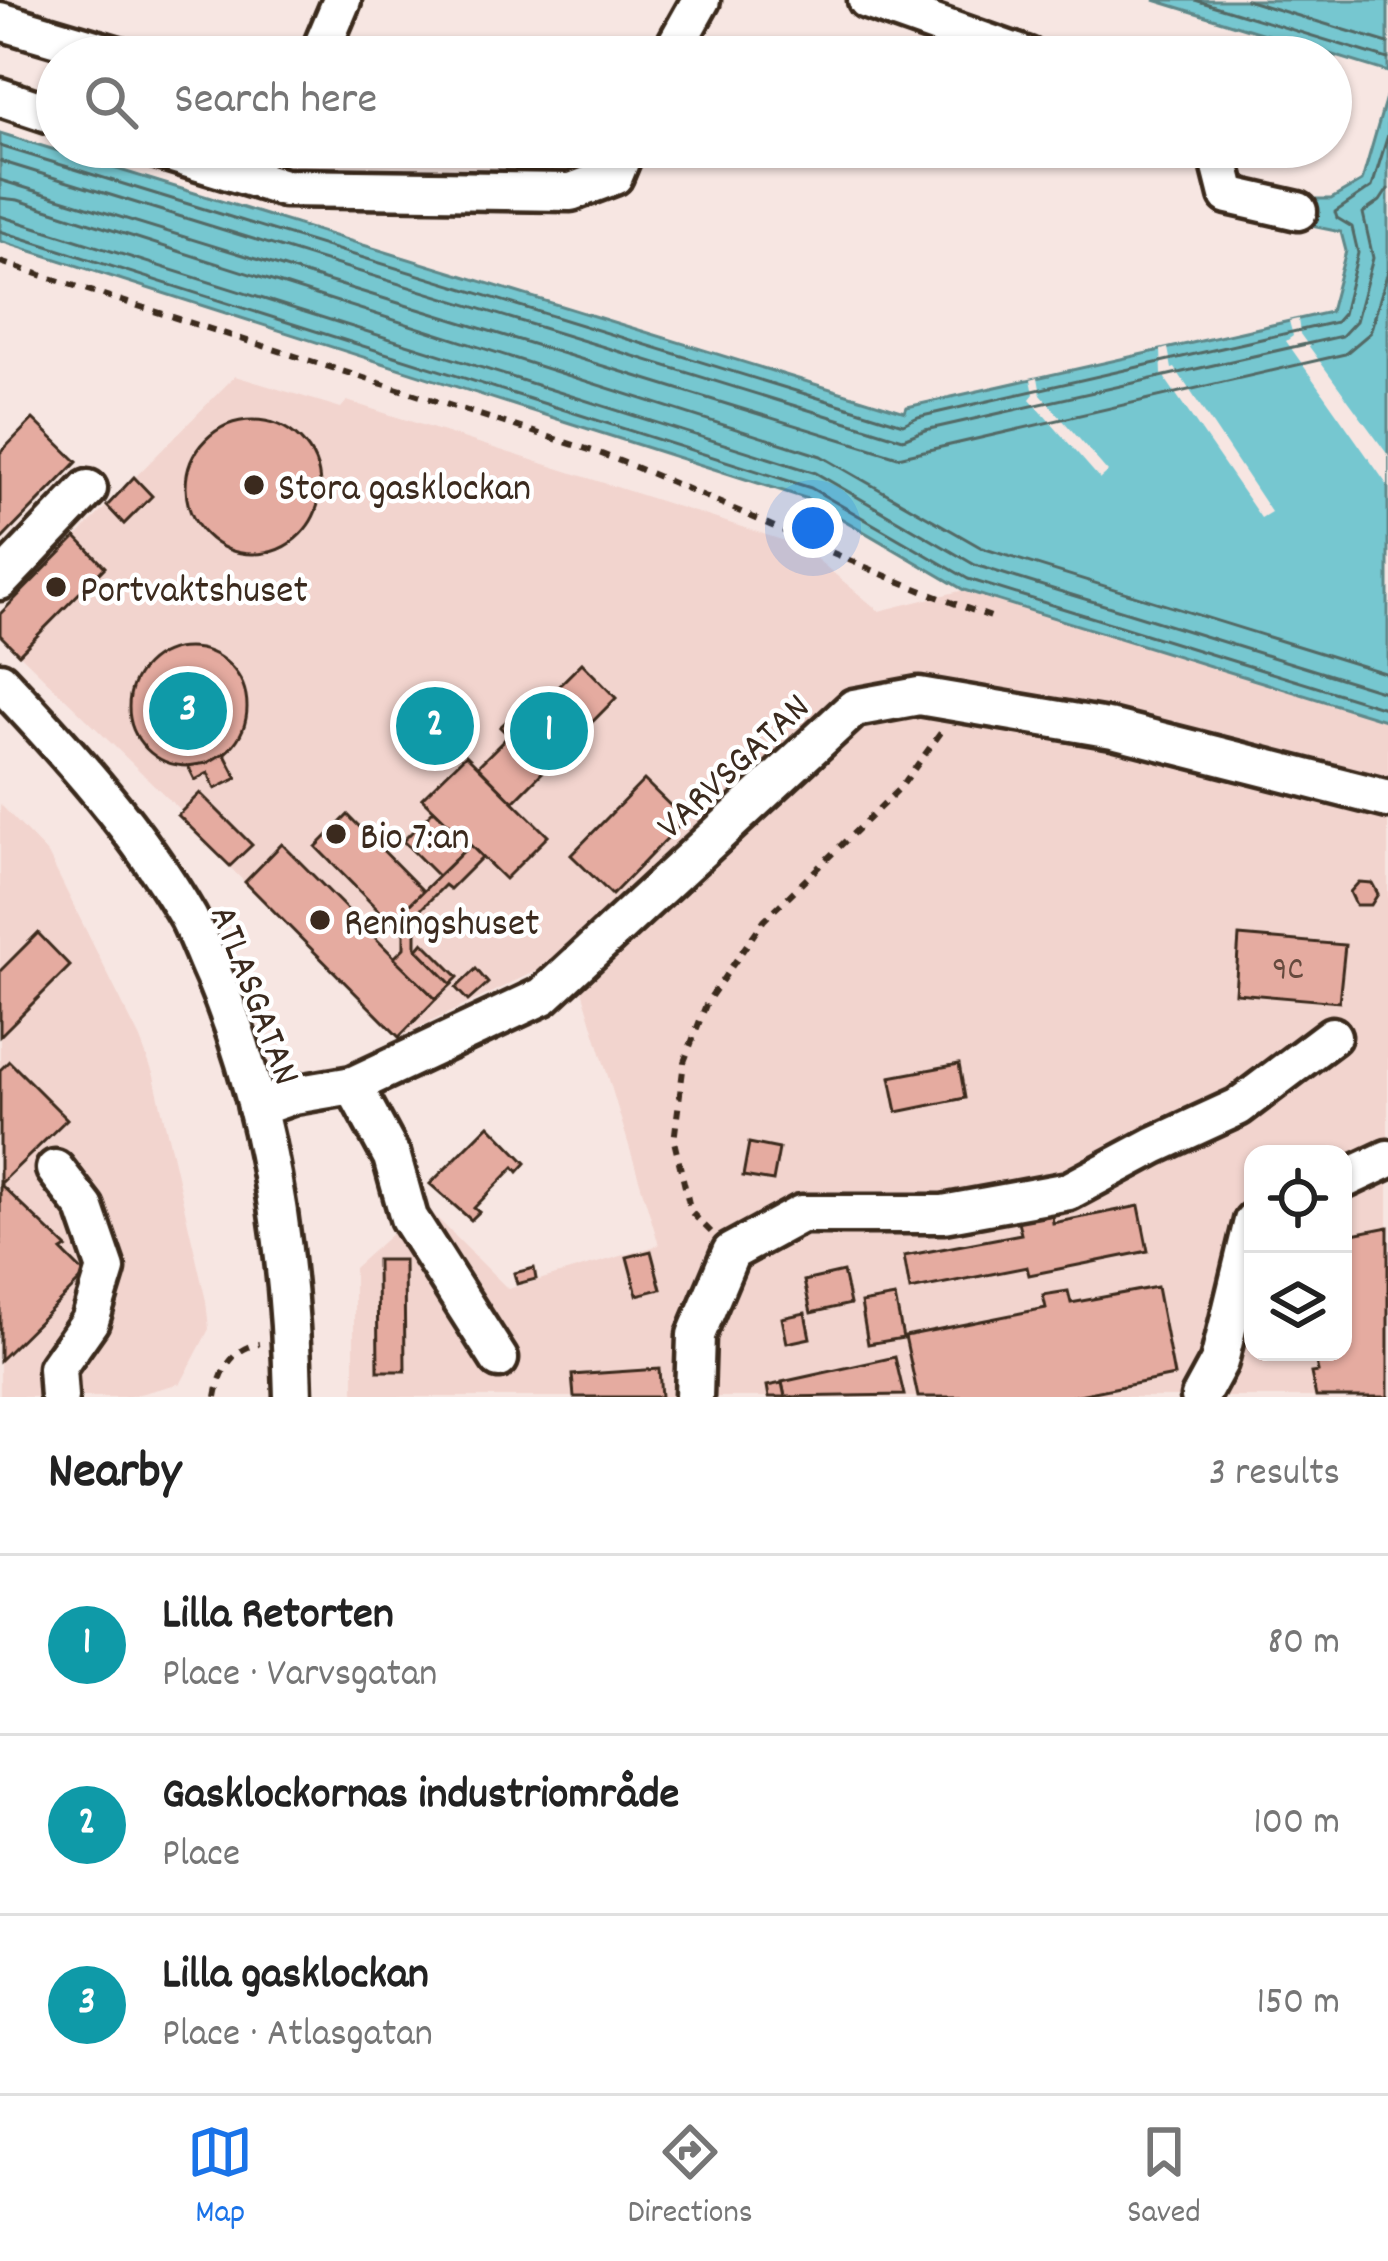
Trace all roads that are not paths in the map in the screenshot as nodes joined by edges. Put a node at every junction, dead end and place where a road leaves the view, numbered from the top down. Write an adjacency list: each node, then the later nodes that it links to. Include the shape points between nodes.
1 (342, 0): 6 (street)
2 (701, 0): 7 (street)
3 (867, 0): 8 (street)
4 (0, 21): 5 (street)
5 (51, 36)
6 (327, 36)
7 (681, 36)
8 (969, 36)
9 (0, 97): 10 (street)
10 (36, 109)
11 (219, 168): 12 (street, via 284,188 571,192)
12 (617, 168)
13 (1221, 168): 14 (street, via 1228,195)
14 (1298, 211)
15 (88, 489): 16 (street)
16 (0, 581)
17 (0, 681): 21 (street, ATLASGATAN, via 136,836 190,921)
18 (1388, 799): 20 (street, VARVSGATAN, via 1113,729 919,695 854,708 543,996)
19 (1332, 1036): 29 (street, via 1238,1107 1069,1191 943,1214 801,1214 731,1252 696,1335)
20 (352, 1085): 21 (street, VARVSGATAN); 26 (street, via 392,1156 409,1218)
21 (257, 1108): 28 (street, ATLASGATAN, via 282,1232)
22 (1388, 1159): 24 (street)
23 (55, 1169): 27 (street, via 85,1208 106,1269 90,1321 57,1368)
24 (1352, 1176)
25 (1245, 1253): 30 (street, via 1219,1362)
26 (499, 1359)
27 (59, 1397)
28 (292, 1397)
29 (694, 1397)
30 (1200, 1397)

